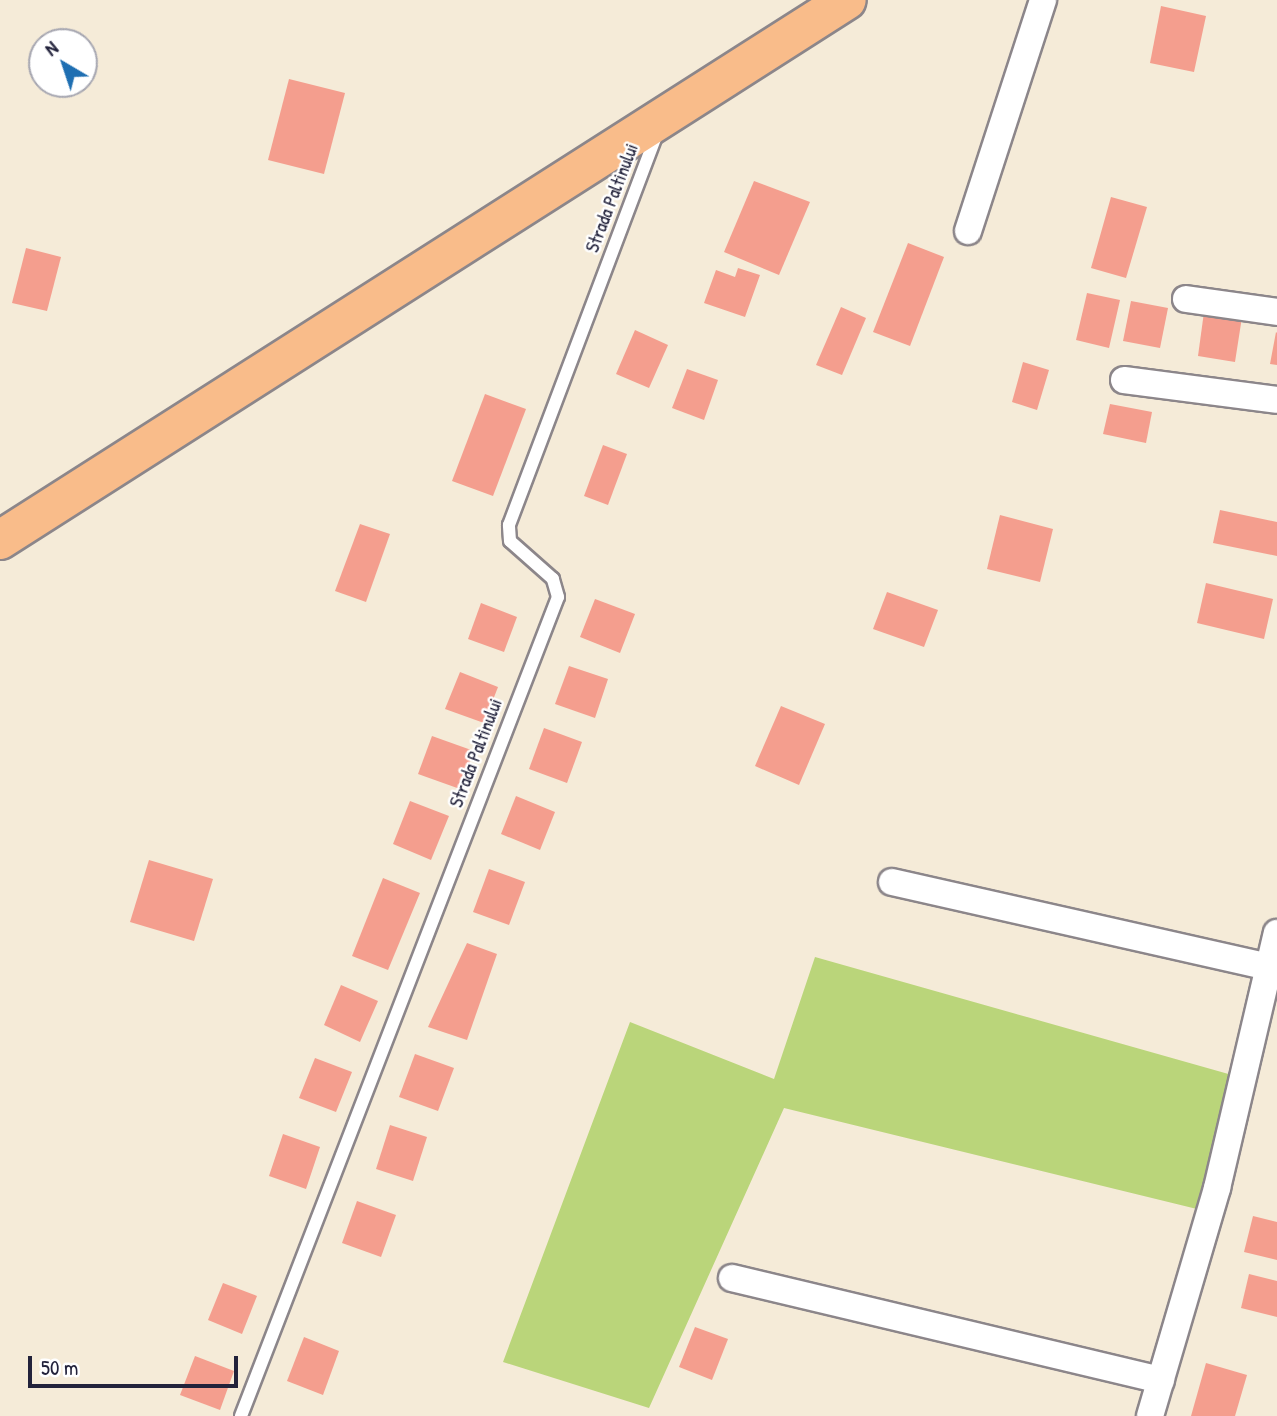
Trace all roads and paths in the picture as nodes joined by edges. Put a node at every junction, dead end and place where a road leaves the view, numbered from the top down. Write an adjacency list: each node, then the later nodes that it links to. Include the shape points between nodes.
1 (847, 0): 3 (main road)
2 (1043, 0): 4 (street)
3 (663, 117): 9 (main road); 15 (lane, Strada Paltinului, via 509,525 510,541 554,579 558,597)
4 (968, 231)
5 (1186, 299): 6 (street)
6 (1277, 312)
7 (1124, 380): 8 (street)
8 (1277, 400)
9 (0, 540)
10 (892, 882): 12 (street)
11 (1277, 933): 12 (street)
12 (1269, 967): 14 (street, via 1217,1188)
13 (732, 1278): 14 (street)
14 (1161, 1380): 16 (street)
15 (241, 1416)
16 (1150, 1416)

